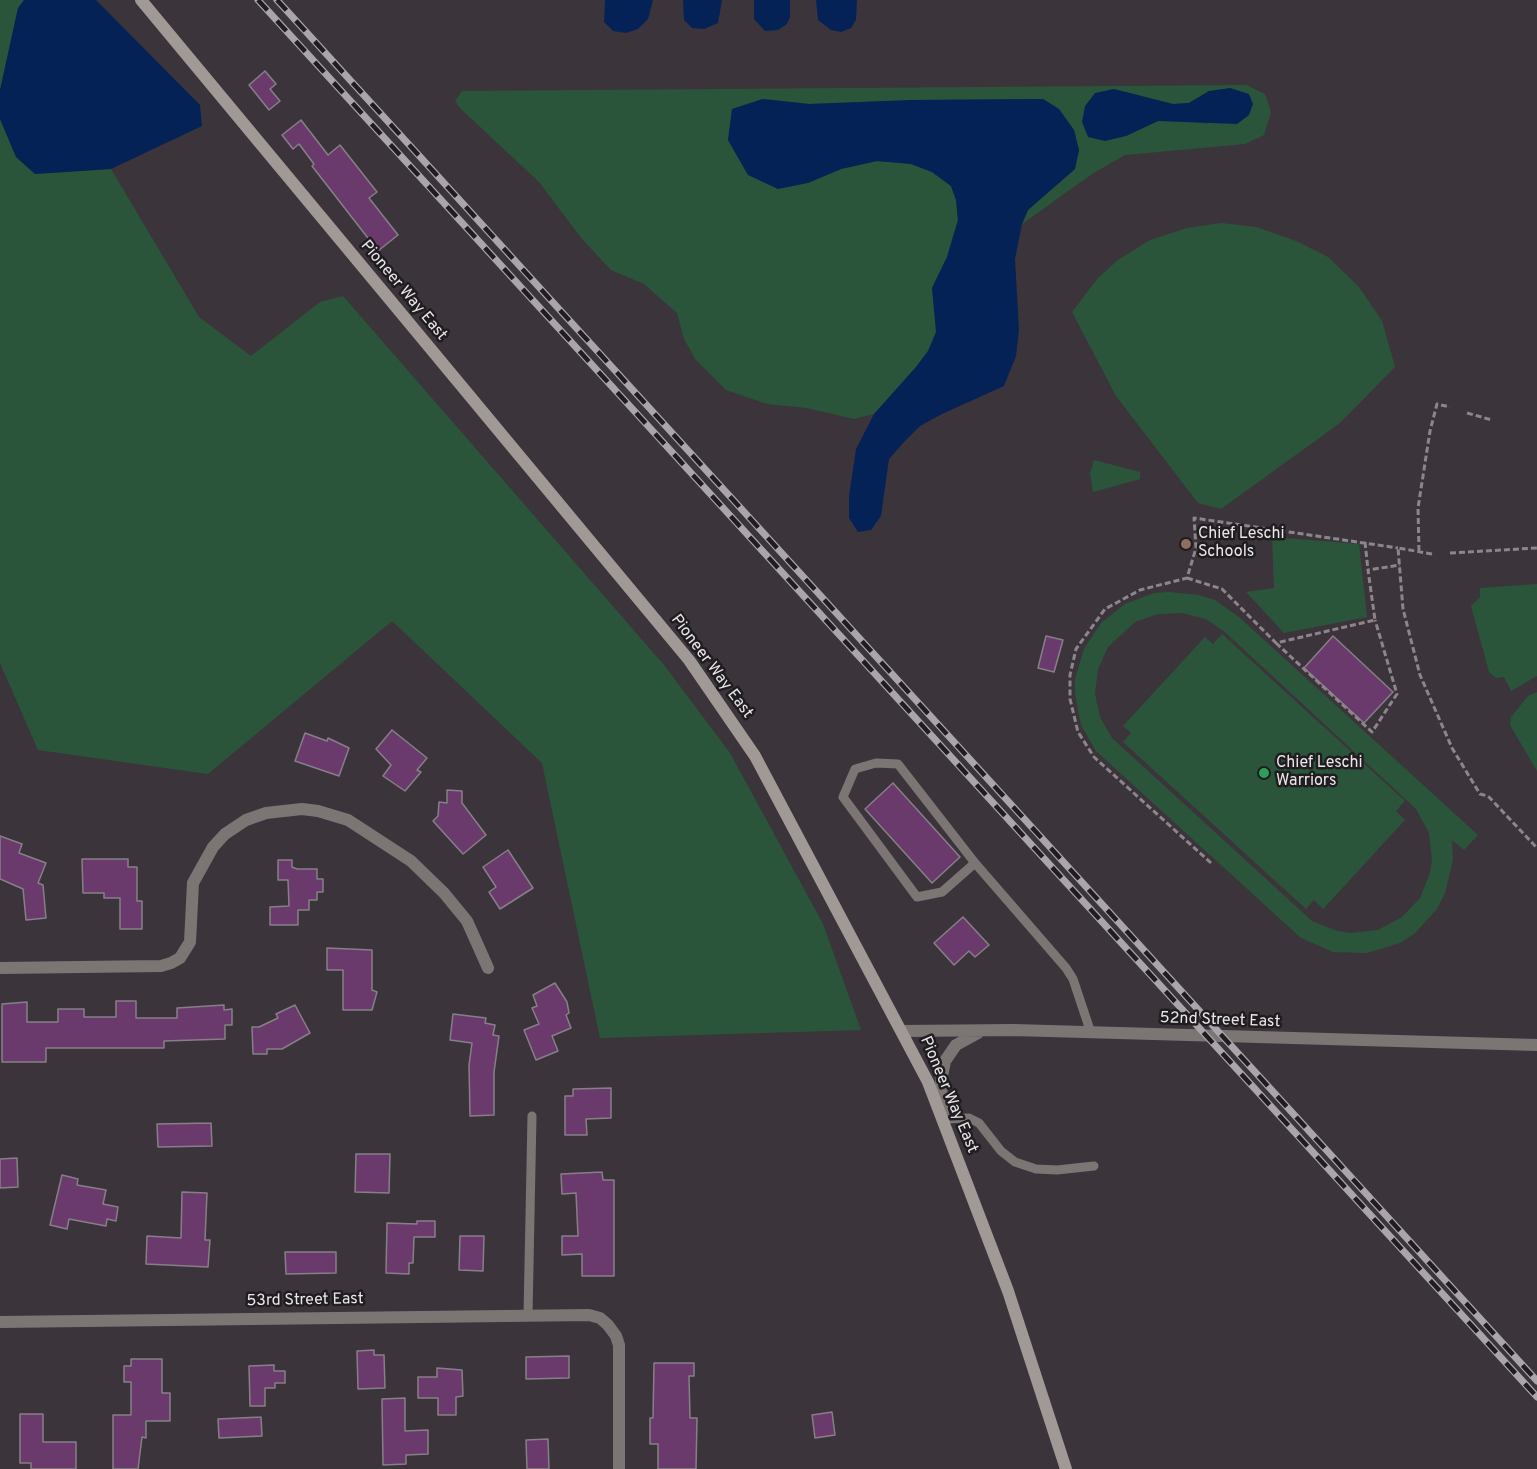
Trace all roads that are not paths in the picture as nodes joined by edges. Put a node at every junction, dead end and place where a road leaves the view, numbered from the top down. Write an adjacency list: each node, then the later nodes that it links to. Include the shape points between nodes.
1 (141, 0): 5 (main road, Pioneer Way East, via 689,660 755,756)
2 (975, 863): 2 (lane, via 898,764 876,763 855,770 843,796 917,897 942,892); 7 (lane, via 1066,968)
3 (0, 968): 4 (street, via 171,963 180,958 190,942 193,883 213,847 246,820 266,813 303,809 348,820 411,861 467,921)
4 (488, 968)
5 (903, 1031): 6 (street, 52nd Street East); 10 (main road, Pioneer Way East)
6 (983, 1031): 7 (street, 52nd Street East); 10 (street, via 956,1044 945,1061 941,1081)
7 (1091, 1033): 8 (street, 52nd Street East)
8 (1537, 1045)
9 (532, 1116): 12 (lane)
10 (943, 1119): 11 (lane, via 969,1118 979,1123 1001,1151 1015,1162 1036,1169); 15 (main road, Pioneer Way East, via 1008,1291)
11 (1094, 1166)
12 (528, 1315): 13 (street, 53rd Street East); 14 (street, 53rd Street East, via 590,1315 608,1325 619,1345)
13 (0, 1322)
14 (619, 1469)
15 (1066, 1469)

